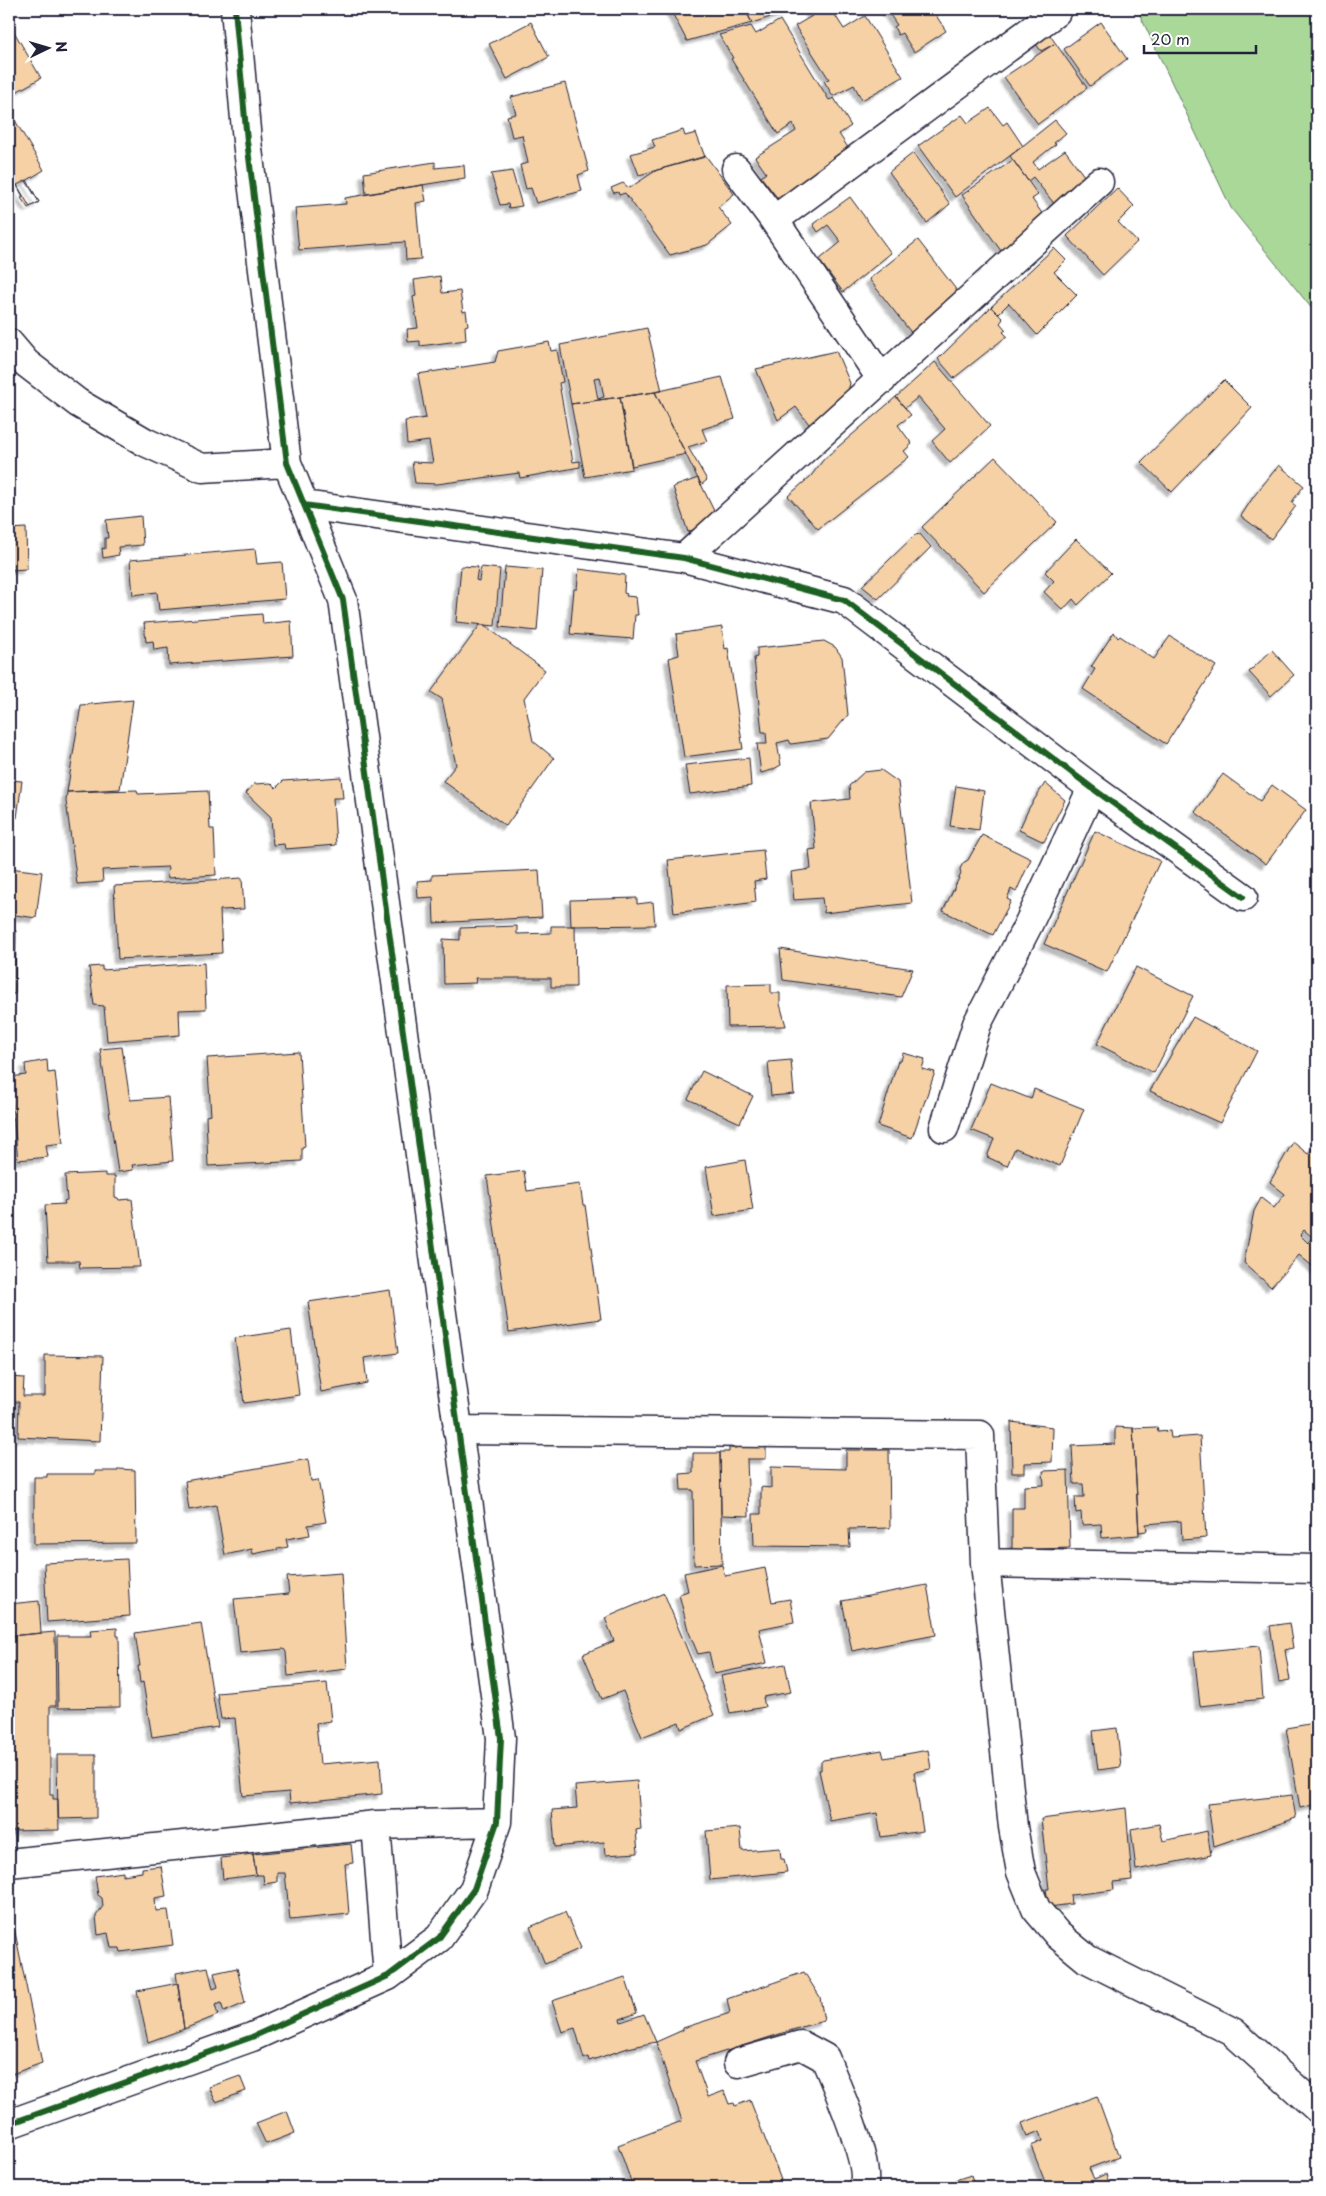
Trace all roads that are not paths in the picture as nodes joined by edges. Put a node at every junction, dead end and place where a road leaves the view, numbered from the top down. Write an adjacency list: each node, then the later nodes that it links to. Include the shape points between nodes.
1 (235, 9): 8 (street, via 247,141)
2 (1056, 12): 5 (street)
3 (736, 169): 5 (street)
4 (1100, 182): 7 (street)
5 (774, 220): 7 (street)
6 (9, 343): 8 (street, via 26,363 78,403 145,442 202,468)
7 (882, 380): 10 (street)
8 (287, 463): 9 (street)
9 (304, 505): 10 (street); 14 (street, via 343,600)
10 (684, 558): 11 (street, via 844,600)
11 (1092, 788): 12 (street); 13 (street, via 977,1024)
12 (1243, 897)
13 (944, 1128)
14 (457, 1430): 15 (street, via 980,1435); 17 (street, via 501,1738)
15 (985, 1563): 16 (street); 22 (street, via 1013,1827 1021,1872 1036,1909 1058,1935 1087,1958 1232,2032)
16 (1317, 1569)
17 (497, 1822): 18 (street); 20 (street, via 474,1889 439,1938)
18 (376, 1825): 19 (street); 20 (street)
19 (9, 1863)
20 (388, 1976): 23 (street, via 252,2037)
21 (738, 2063): 24 (street, via 801,2045 826,2058 863,2162)
22 (1317, 2108)
23 (9, 2124)
24 (863, 2187)

